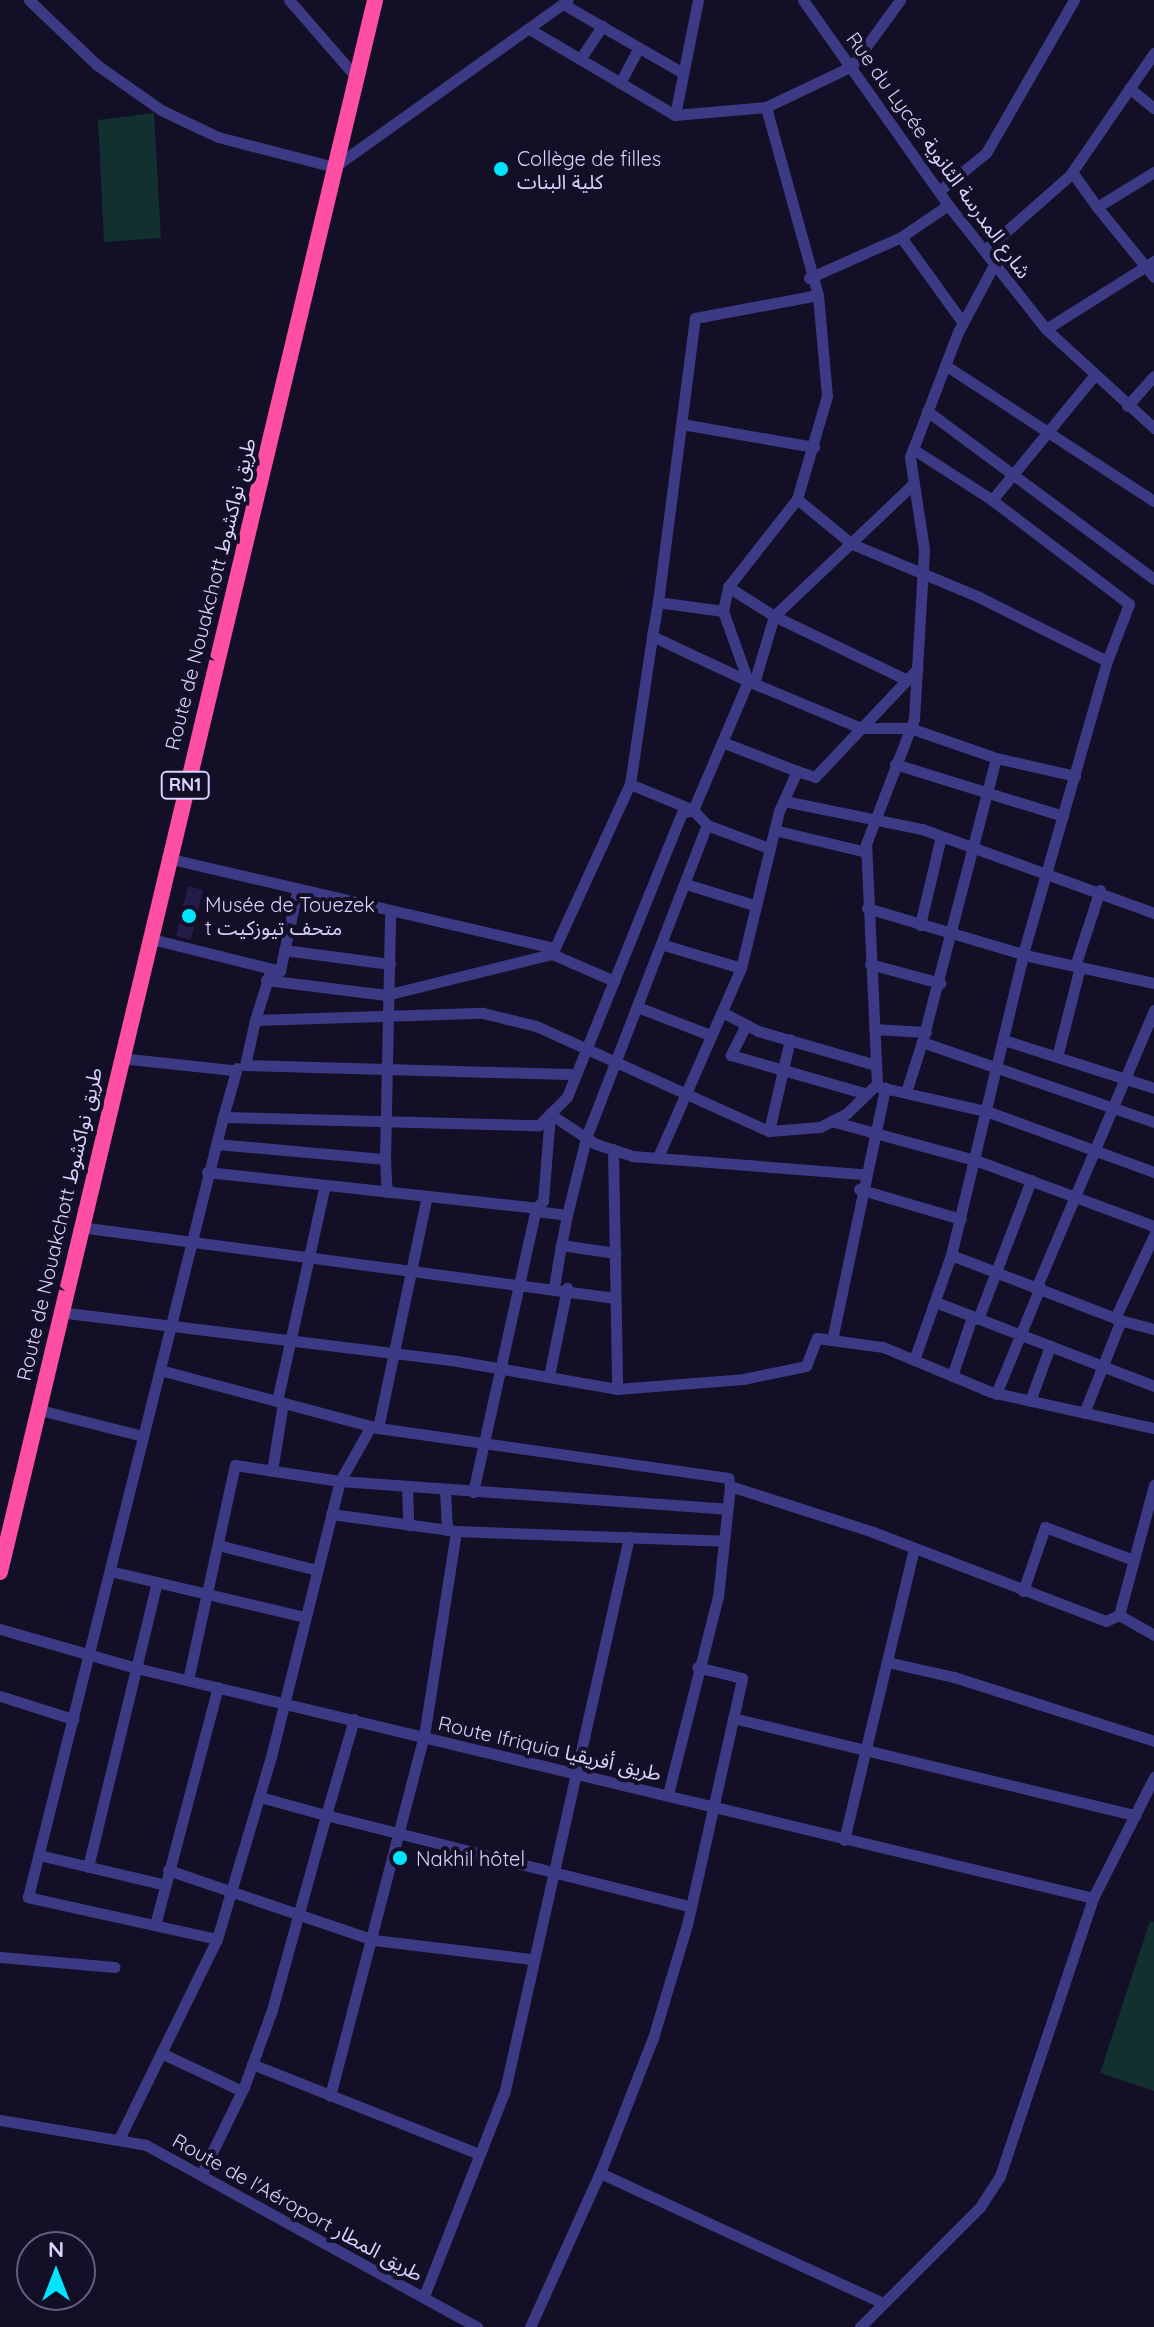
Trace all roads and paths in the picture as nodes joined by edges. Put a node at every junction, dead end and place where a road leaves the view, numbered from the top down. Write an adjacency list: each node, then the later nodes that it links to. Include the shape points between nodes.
1 (29, 0): 23 (street, via 97,65 161,110 218,137)
2 (289, 0): 17 (street)
3 (386, 0): 9 (street)
4 (698, 0): 16 (street)
5 (803, 0): 15 (street, Rue du Lycée شارع المدرسة الثانوية)
6 (900, 0): 15 (street)
7 (1074, 0): 26 (street, via 986,153)
8 (565, 2): 10 (street); 11 (street)
9 (374, 7): 17 (highway, Route de Nouakchott طريق نواكشوط / RN1)
10 (602, 26): 12 (street); 14 (street)
11 (531, 30): 14 (street); 23 (street)
12 (639, 48): 16 (street); 18 (street)
13 (1154, 53): 19 (street)
14 (580, 59): 18 (street)
15 (852, 66): 20 (street); 26 (street, Rue du Lycée شارع المدرسة الثانوية)
16 (683, 73): 22 (street)
17 (356, 77): 23 (highway, Route de Nouakchott طريق نواكشوط / RN1)
18 (620, 83): 22 (street)
19 (1129, 88): 21 (street); 24 (street)
20 (766, 107): 22 (street); 33 (street)
21 (1154, 108)
22 (675, 115)
23 (334, 167): 83 (highway, Route de Nouakchott طريق نواكشوط / RN1)
24 (1072, 172): 28 (street); 30 (street)
25 (1154, 172): 28 (street)
26 (939, 191): 27 (street, Rue du Lycée شارع المدرسة الثانوية)
27 (948, 205): 29 (street); 30 (street, Rue du Lycée شارع المدرسة الثانوية)
28 (1097, 207): 32 (street)
29 (901, 237): 33 (street); 35 (street)
30 (985, 250): 31 (street, Rue du Lycée شارع المدرسة الثانوية)
31 (995, 263): 35 (street); 36 (street, Rue du Lycée شارع المدرسة الثانوية)
32 (1151, 269): 36 (street)
33 (809, 278): 34 (street)
34 (818, 295): 42 (street, via 695,318); 45 (street, via 827,396)
35 (963, 323): 37 (street)
36 (1046, 329): 38 (street, Rue du Lycée شارع المدرسة الثانوية)
37 (945, 365): 41 (street); 44 (street)
38 (1094, 376): 40 (street, Rue du Lycée شارع المدرسة الثانوية); 44 (street)
39 (1154, 376): 40 (street)
40 (1127, 406): 43 (street, Rue du Lycée شارع المدرسة الثانوية)
41 (927, 411): 46 (street); 47 (street)
42 (682, 424): 45 (street); 56 (street)
43 (1154, 428)
44 (1045, 432): 47 (street); 51 (street)
45 (814, 447): 49 (street)
46 (913, 449): 48 (street); 50 (street)
47 (1013, 472): 50 (street); 54 (street)
48 (913, 484): 52 (street); 53 (street)
49 (797, 499): 52 (street); 55 (street)
50 (992, 500): 60 (street, via 1129,604)
51 (1154, 501)
52 (852, 544): 53 (street); 58 (street)
53 (924, 576): 60 (street); 61 (street)
54 (1154, 579)
55 (728, 587): 57 (street); 58 (street)
56 (658, 602): 57 (street); 59 (street)
57 (723, 611): 63 (street)
58 (774, 616): 62 (street); 63 (street)
59 (652, 636): 63 (street); 71 (street)
60 (1107, 661): 70 (street)
61 (917, 669): 62 (street); 65 (street)
62 (907, 680): 64 (street)
63 (751, 682): 64 (street); 66 (street)
64 (861, 728): 65 (street); 69 (street, via 815,777)
65 (910, 728): 67 (street); 68 (street)
66 (722, 742): 69 (street); 74 (street)
67 (996, 758): 70 (street); 72 (street)
68 (895, 764): 72 (street); 75 (street)
69 (797, 771): 73 (street)
70 (1075, 776): 76 (street)
71 (630, 784): 74 (street); 97 (street)
72 (987, 795): 76 (street); 80 (street)
73 (784, 801): 75 (street, via 865,821); 78 (street)
74 (693, 810): 77 (street); 104 (street, via 682,813)
75 (875, 815): 79 (street); 82 (street)
76 (1063, 816): 84 (street)
77 (707, 825): 81 (street); 85 (street)
78 (774, 830): 81 (street); 82 (street)
79 (941, 836): 80 (street); 92 (street)
80 (976, 847): 84 (street); 93 (street)
81 (769, 848): 88 (street)
82 (866, 852): 89 (street)
83 (167, 858): 87 (street); 94 (highway, Route de Nouakchott طريق نواكشوط / RN1)
84 (1047, 872): 86 (street); 98 (street)
85 (686, 884): 88 (street); 95 (street)
86 (1100, 890): 91 (street); 101 (street)
87 (297, 891): 90 (street); 96 (street)
88 (754, 905): 102 (street)
89 (867, 908): 92 (street); 100 (street)
90 (390, 912): 97 (street); 99 (street)
91 (1154, 913)
92 (920, 925): 93 (street)
93 (953, 935): 98 (street); 105 (street)
94 (148, 938): 103 (street); 121 (highway, Route de Nouakchott طريق نواكشوط / RN1)
95 (664, 945): 102 (street); 108 (street)
96 (284, 950): 99 (street); 103 (street, via 280,971)
97 (553, 951): 104 (street); 107 (street)
98 (1024, 951): 101 (street); 118 (street)
99 (390, 964): 107 (street)
100 (870, 964): 105 (street); 114 (street)
101 (1078, 966): 106 (street); 120 (street)
102 (741, 968): 110 (street)
103 (268, 974): 107 (street); 112 (street)
104 (614, 981): 119 (street)
105 (940, 983): 116 (street)
106 (1154, 983)
107 (391, 994): 111 (street)
108 (640, 1008): 115 (street); 122 (street)
109 (1154, 1010): 130 (street)
110 (722, 1012): 113 (street); 115 (street)
111 (389, 1016): 112 (street); 119 (street, via 483,1013 536,1026); 125 (street)
112 (255, 1020): 123 (street)
113 (746, 1025): 117 (street); 127 (street, via 731,1055)
114 (874, 1029): 116 (street); 124 (street)
115 (710, 1035): 134 (street)
116 (924, 1037): 126 (street); 133 (street)
117 (790, 1039): 124 (street); 127 (street)
118 (1004, 1040): 120 (street); 126 (street)
119 (587, 1048): 122 (street); 129 (street)
120 (1057, 1057): 130 (street)
121 (120, 1058): 128 (street); 164 (highway, Route de Nouakchott طريق نواكشوط / RN1)
122 (618, 1062): 134 (street); 144 (street)
123 (245, 1065): 125 (street); 128 (street)
124 (876, 1065): 132 (street)
125 (387, 1066): 129 (street); 141 (street)
126 (999, 1068): 135 (street); 136 (street)
127 (780, 1069): 132 (street); 142 (street)
128 (233, 1070): 138 (street)
129 (576, 1074): 137 (street)
130 (1125, 1079): 131 (street); 135 (street)
131 (1154, 1088)
132 (876, 1089): 133 (street); 139 (street); 143 (street)
133 (906, 1092): 136 (street)
134 (687, 1096): 142 (street); 148 (street)
135 (1114, 1107): 140 (street); 147 (street)
136 (989, 1112): 147 (street); 150 (street)
137 (550, 1114): 141 (street, via 539,1125); 144 (street); 160 (street, via 543,1201)
138 (223, 1117): 141 (street); 145 (street)
139 (831, 1121): 142 (street); 143 (street)
140 (1154, 1122)
141 (385, 1126): 149 (street)
142 (769, 1131)
143 (873, 1134): 150 (street); 153 (street)
144 (586, 1138): 146 (street); 161 (street)
145 (216, 1144): 149 (street); 151 (street)
146 (613, 1149): 148 (street); 168 (street)
147 (1096, 1149): 152 (street); 159 (street)
148 (658, 1157): 153 (street)
149 (385, 1159): 157 (street)
150 (978, 1161): 154 (street); 162 (street)
151 (207, 1172): 155 (street); 166 (street)
152 (1154, 1172)
153 (862, 1174): 156 (street)
154 (1031, 1180): 159 (street); 172 (street)
155 (325, 1185): 157 (street); 169 (street)
156 (859, 1189): 162 (street); 186 (street)
157 (387, 1192): 158 (street)
158 (427, 1196): 160 (street); 171 (street)
159 (1077, 1197): 163 (street); 175 (street)
160 (535, 1209): 161 (street); 173 (street)
161 (567, 1215): 167 (street)
162 (961, 1219): 170 (street)
163 (1154, 1226)
164 (80, 1227): 166 (street); 179 (highway, Route de Nouakchott طريق نواكشوط / RN1)
165 (1154, 1235): 181 (street)
166 (192, 1240): 169 (street); 182 (street)
167 (561, 1245): 168 (street); 174 (street)
168 (615, 1253): 177 (street)
169 (311, 1254): 171 (street); 185 (street)
170 (951, 1255): 172 (street); 178 (street)
171 (412, 1266): 173 (street); 188 (street)
172 (997, 1271): 175 (street); 180 (street)
173 (517, 1281): 174 (street); 191 (street)
174 (554, 1287): 176 (street)
175 (1038, 1287): 181 (street); 184 (street)
176 (567, 1288): 177 (street); 193 (street)
177 (615, 1298): 196 (street)
178 (938, 1303): 180 (street); 189 (street)
179 (59, 1312): 182 (street); 200 (highway, Route de Nouakchott طريق نواكشوط / RN1)
180 (975, 1318): 184 (street); 194 (street)
181 (1118, 1319): 183 (street); 190 (street)
182 (171, 1324): 185 (street); 192 (street)
183 (1154, 1329)
184 (1020, 1336): 187 (street); 197 (street)
185 (292, 1339): 188 (street); 199 (street)
186 (832, 1340): 189 (street, via 883,1347); 196 (street, via 817,1338 806,1366 743,1379)
187 (1050, 1346): 190 (street); 198 (street)
188 (394, 1353): 191 (street); 202 (street)
189 (914, 1360): 194 (street)
190 (1102, 1365): 195 (street); 201 (street)
191 (497, 1368): 193 (street); 205 (street)
192 (160, 1370): 199 (street); 204 (street)
193 (549, 1376): 196 (street)
194 (952, 1376): 197 (street)
195 (1154, 1386)
196 (617, 1389)
197 (996, 1394): 198 (street)
198 (1030, 1401): 201 (street)
199 (280, 1402): 202 (street); 206 (street)
200 (36, 1409): 204 (street); 220 (highway, Route de Nouakchott طريق نواكشوط / RN1)
201 (1084, 1413): 203 (street)
202 (374, 1427): 205 (street); 207 (street)
203 (1154, 1428)
204 (143, 1436): 224 (street)
205 (483, 1444): 209 (street, via 728,1478); 212 (street)
206 (272, 1471): 207 (street); 219 (street, via 235,1465)
207 (340, 1481): 210 (street); 214 (street)
208 (1154, 1485): 222 (street)
209 (730, 1486): 213 (street); 221 (street)
210 (407, 1487): 211 (street); 215 (street)
211 (445, 1490): 212 (street); 216 (street)
212 (473, 1492): 213 (street)
213 (727, 1509): 218 (street)
214 (331, 1514): 215 (street); 223 (street)
215 (408, 1525): 216 (street)
216 (452, 1530): 217 (street); 244 (street)
217 (629, 1537): 218 (street); 247 (street)
218 (724, 1541): 235 (street, via 718,1597)
219 (218, 1545): 223 (street); 228 (street)
220 (3, 1548): 225 (highway, Route de Nouakchott طريق نواكشوط / RN1)
221 (914, 1549): 227 (street); 234 (street)
222 (1131, 1559): 227 (street, via 1045,1527); 229 (street)
223 (317, 1570): 230 (street)
224 (110, 1571): 226 (street); 233 (street)
225 (0, 1572)
226 (157, 1582): 228 (street); 236 (street)
227 (1023, 1591): 229 (street, via 1106,1621)
228 (208, 1594): 230 (street); 237 (street)
229 (1119, 1615): 232 (street)
230 (305, 1617): 240 (street)
231 (0, 1629): 233 (street, Route Ifriquia طريق أفريقيا)
232 (1154, 1635)
233 (89, 1655): 236 (street, Route Ifriquia طريق أفريقيا); 242 (street)
234 (887, 1662): 245 (street, via 954,1677); 246 (street)
235 (697, 1667): 241 (street, via 742,1678); 249 (street)
236 (136, 1668): 237 (street, Route Ifriquia طريق أفريقيا); 257 (street)
237 (188, 1680): 238 (street, Route Ifriquia طريق أفريقيا)
238 (218, 1687): 240 (street, Route Ifriquia طريق أفريقيا); 258 (street)
239 (0, 1696): 242 (street)
240 (284, 1702): 243 (street, Route Ifriquia طريق أفريقيا); 250 (street)
241 (733, 1718): 246 (street); 251 (street)
242 (73, 1719): 256 (street)
243 (354, 1719): 244 (street, Route Ifriquia طريق أفريقيا); 252 (street)
244 (424, 1736): 247 (street, Route Ifriquia طريق أفريقيا); 254 (street)
245 (1154, 1741)
246 (865, 1754): 253 (street); 255 (street)
247 (577, 1771): 249 (street, Route Ifriquia طريق أفريقيا); 259 (street)
248 (1154, 1777): 253 (street)
249 (668, 1794): 251 (street, Route Ifriquia طريق أفريقيا)
250 (260, 1797): 252 (street); 261 (street)
251 (716, 1804): 255 (street, Route Ifriquia طريق أفريقيا); 263 (street)
252 (326, 1815): 254 (street); 264 (street)
253 (1135, 1815): 262 (street)
254 (399, 1834): 259 (street, via 540,1866); 267 (street)
255 (844, 1840): 262 (street, Route Ifriquia طريق أفريقيا)
256 (39, 1855): 257 (street); 265 (street, via 28,1897)
257 (88, 1867): 260 (street)
258 (168, 1870): 260 (street); 261 (street)
259 (550, 1875): 263 (street); 269 (street)
260 (166, 1885): 265 (street)
261 (233, 1891): 264 (street); 266 (street)
262 (1093, 1898): 281 (street, via 1000,2176 980,2207)
263 (691, 1907): 279 (street, via 653,2038)
264 (297, 1912): 267 (street); 272 (street)
265 (155, 1925): 266 (street)
266 (217, 1939): 271 (street)
267 (374, 1940): 269 (street); 274 (street)
268 (0, 1957): 270 (street)
269 (532, 1959): 277 (street, via 505,2090)
270 (115, 1967)
271 (161, 2053): 273 (street); 276 (street)
272 (252, 2064): 273 (street); 274 (street)
273 (242, 2091): 278 (street)
274 (330, 2096): 277 (street)
275 (0, 2120): 276 (street, Route de l'Aéroport طريق المطار)
276 (120, 2137): 278 (street, Route de l'Aéroport طريق المطار)
277 (479, 2154): 280 (street)
278 (202, 2173): 280 (street, Route de l'Aéroport طريق المطار)
279 (600, 2173): 281 (street); 283 (street)
280 (424, 2296): 282 (street, Route de l'Aéroport طريق المطار)
281 (881, 2302): 284 (street)
282 (477, 2327)
283 (530, 2327)
284 (860, 2327)

